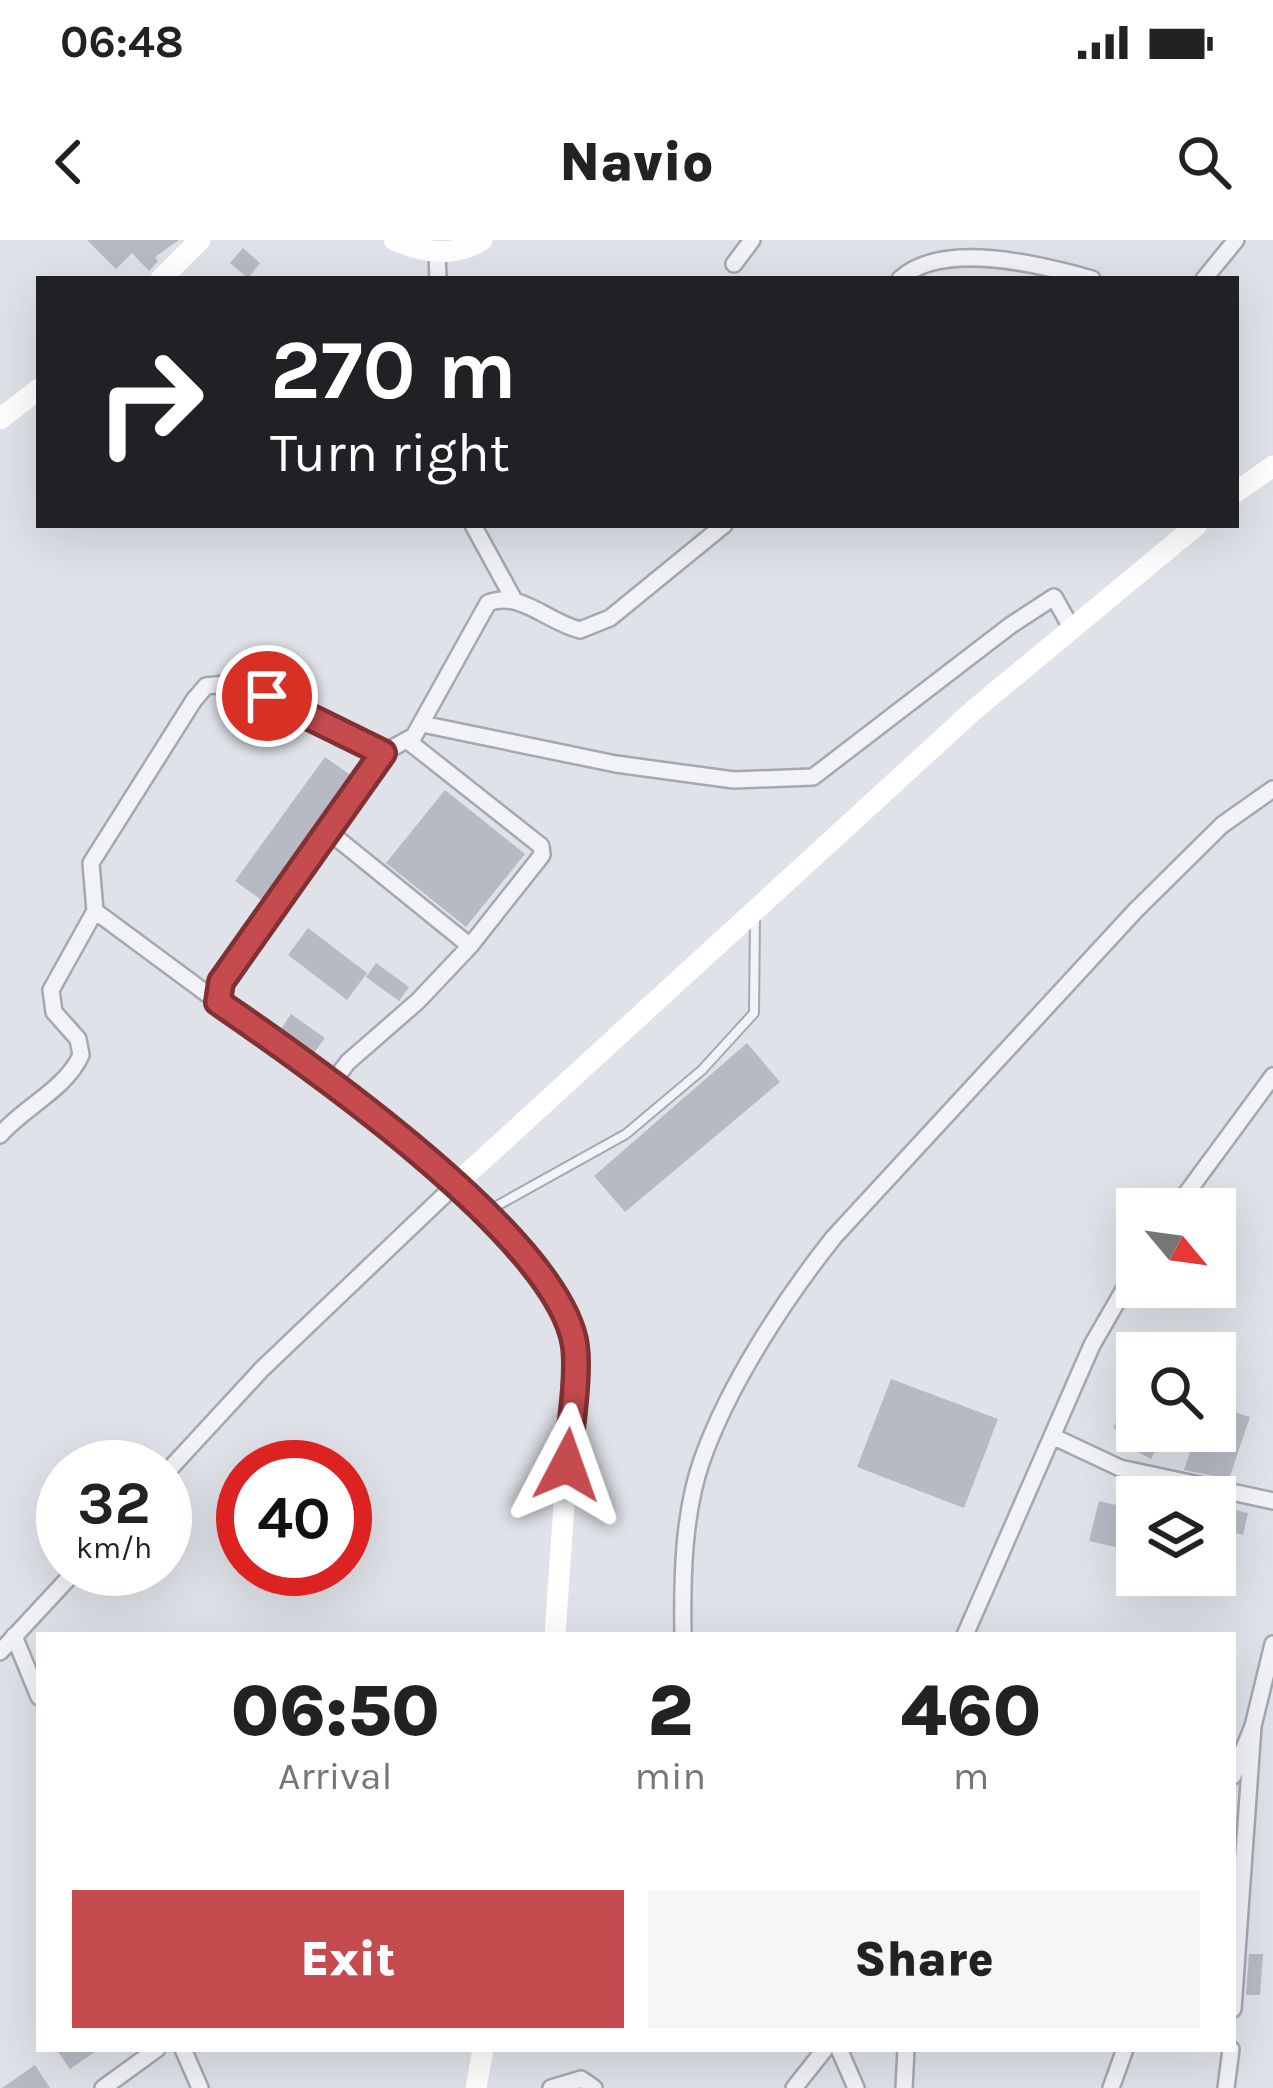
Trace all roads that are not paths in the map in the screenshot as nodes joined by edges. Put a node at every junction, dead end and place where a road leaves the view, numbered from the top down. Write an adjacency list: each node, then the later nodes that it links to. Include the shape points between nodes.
1 (200, 240): 8 (street)
2 (394, 240): 6 (street)
3 (482, 240): 6 (street)
4 (752, 240): 7 (street)
5 (1236, 240): 12 (street)
6 (437, 253): 9 (street)
7 (734, 264)
8 (164, 276)
9 (438, 276)
10 (903, 276): 11 (street, via 938,256)
11 (1078, 276)
12 (1206, 276)
13 (36, 391): 14 (street)
14 (0, 419)
15 (1273, 466): 16 (street)
16 (1239, 490)
17 (475, 528): 20 (street)
18 (720, 528): 20 (street, via 610,618 580,630)
19 (1193, 528): 21 (street)
20 (513, 598): 22 (street, via 488,603 476,619)
21 (1072, 629): 22 (street, via 1054,597 813,777 734,780); 28 (street)
22 (422, 724): 23 (street)
23 (408, 741): 24 (street); 29 (street, via 541,846 540,862)
24 (383, 753): 26 (street); 27 (street, via 235,683 206,686 101,842 91,863)
25 (1273, 789): 43 (street, via 1222,825 1136,910 800,1280 702,1460 688,1522)
26 (328, 831): 29 (street); 30 (street, via 221,982)
27 (95, 910): 30 (street); 33 (street, via 51,990 54,1012 81,1055)
28 (754, 910): 34 (street); 36 (lane, via 754,1013 626,1134)
29 (470, 946): 32 (street)
30 (218, 1002): 32 (street)
31 (1273, 1076): 35 (street)
32 (332, 1083): 34 (street)
33 (0, 1135)
34 (454, 1185): 36 (street); 39 (street)
35 (1190, 1188)
36 (484, 1213): 42 (street, via 542,1273 575,1346)
37 (1116, 1303): 38 (street)
38 (1052, 1436): 40 (street, via 1120,1468); 44 (street)
39 (192, 1445)
40 (1273, 1502)
41 (52, 1596): 45 (street)
42 (555, 1632)
43 (682, 1632)
44 (965, 1632)
45 (14, 1636): 47 (street); 48 (street)
46 (1273, 1644): 49 (street)
47 (0, 1652)
48 (36, 1689)
49 (1253, 1726): 50 (street); 51 (street)
50 (1236, 1768)
51 (1236, 1967)
52 (153, 2052): 60 (street)
53 (183, 2052): 61 (street)
54 (482, 2052): 62 (street)
55 (823, 2052): 65 (street)
56 (840, 2052): 66 (street)
57 (906, 2052): 67 (street)
58 (1124, 2052): 68 (street)
59 (1231, 2052): 69 (street)
60 (103, 2088)
61 (200, 2088)
62 (476, 2088)
63 (551, 2088): 64 (street, via 581,2079)
64 (594, 2088)
65 (794, 2088)
66 (856, 2088)
67 (904, 2088)
68 (1111, 2088)
69 (1226, 2088)

